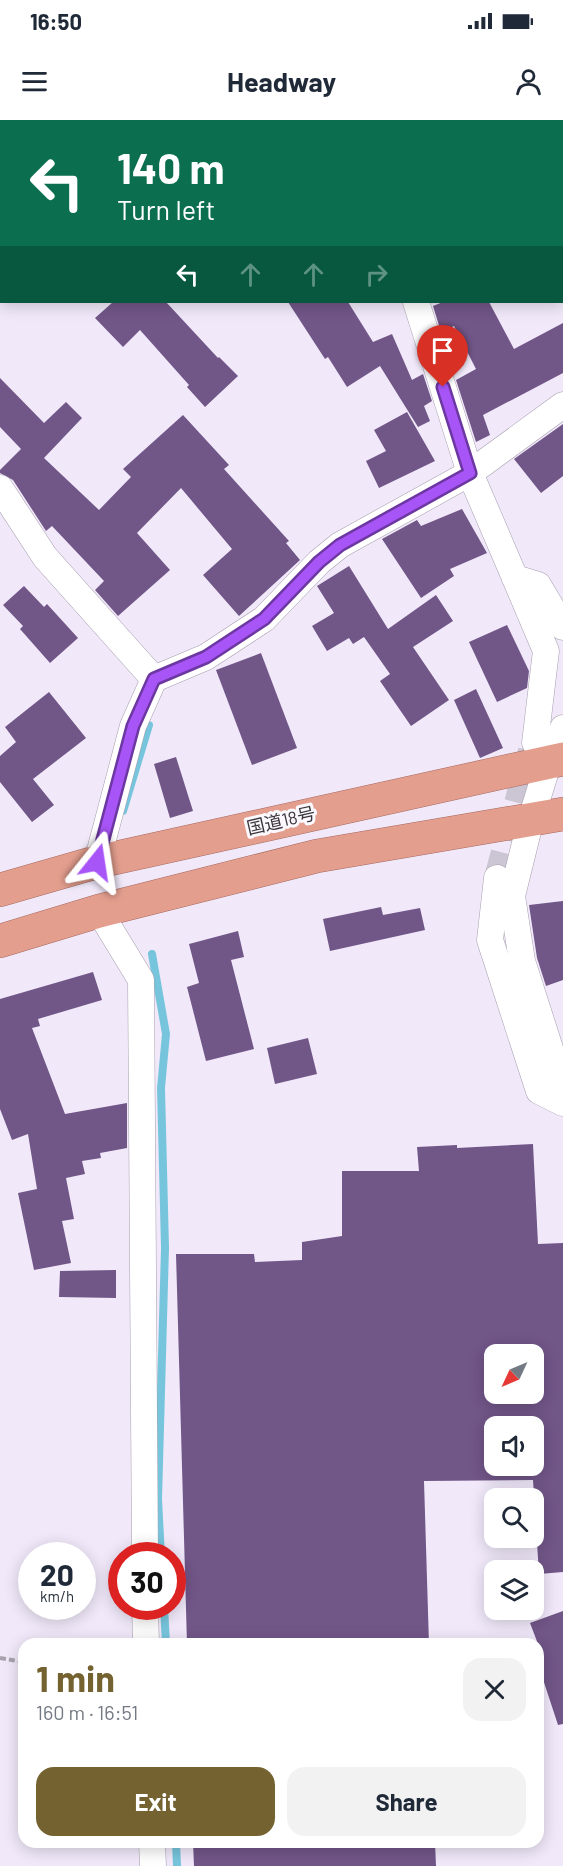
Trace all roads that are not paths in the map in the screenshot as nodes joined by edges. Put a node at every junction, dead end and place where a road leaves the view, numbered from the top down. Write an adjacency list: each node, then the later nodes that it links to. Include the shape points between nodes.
1 (416, 303): 3 (street)
2 (563, 405): 3 (street)
3 (470, 473): 5 (street); 7 (street, via 340,545 264,619 206,657)
4 (0, 488): 7 (street, via 45,557)
5 (515, 579): 6 (street, via 538,585); 9 (street, via 546,651)
6 (563, 627)
7 (154, 679): 12 (street, via 133,726)
8 (563, 728): 9 (street)
9 (549, 754): 11 (street); 12 (highway, 国道18号)
10 (563, 814): 11 (highway)
11 (531, 819): 15 (highway, via 317,856); 17 (street, via 512,896 522,961)
12 (97, 862): 14 (highway, 国道18号)
13 (497, 878): 18 (street, via 490,939 539,1091)
14 (0, 890)
15 (99, 911): 16 (highway); 19 (street, via 141,980)
16 (0, 941)
17 (563, 1089)
18 (563, 1103)
19 (145, 1542)
20 (146, 1620): 21 (street)
21 (146, 1638)
22 (152, 1848): 23 (street)
23 (153, 1866)

